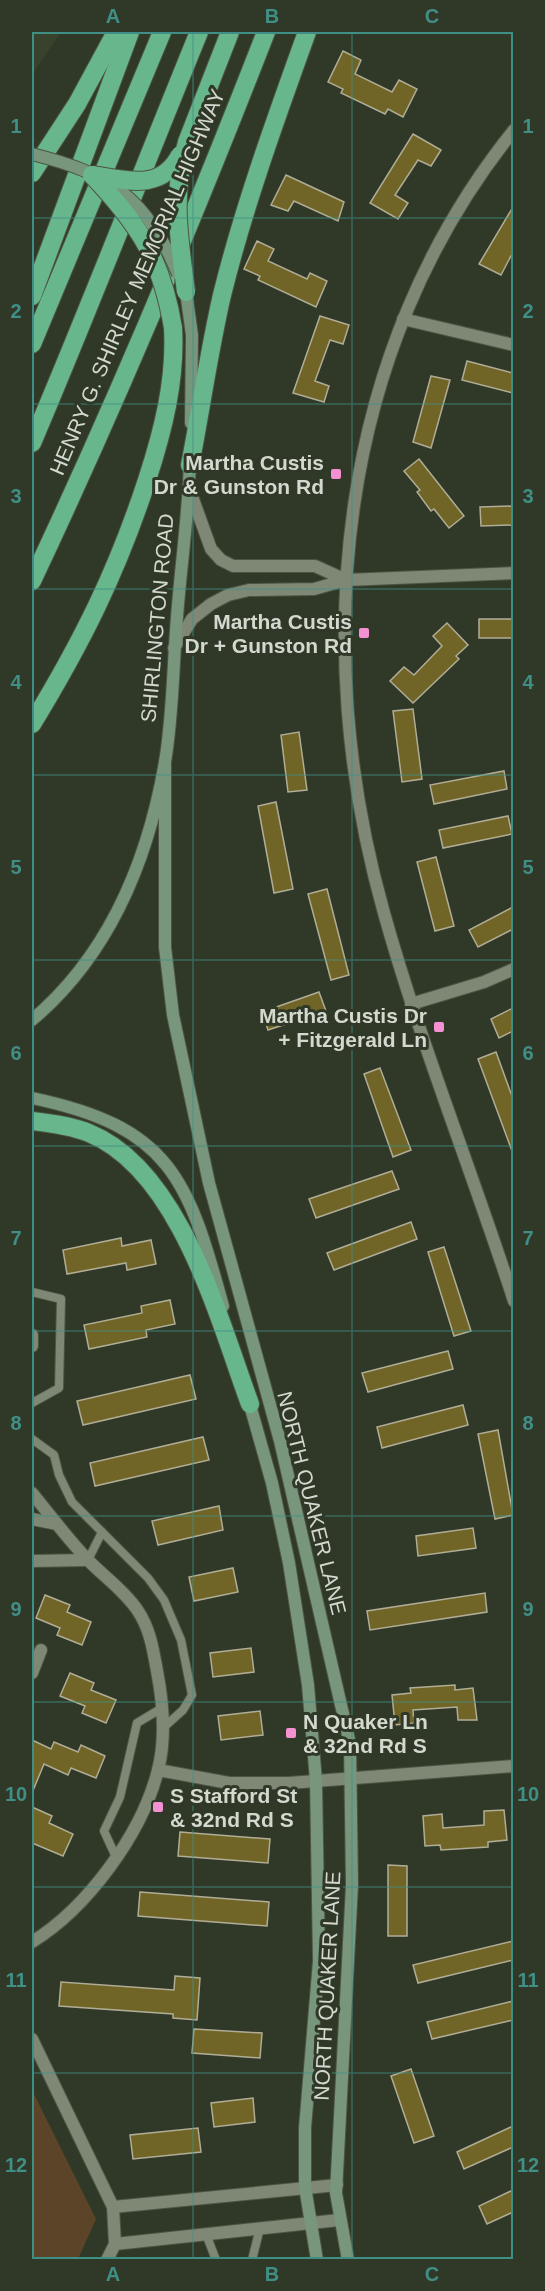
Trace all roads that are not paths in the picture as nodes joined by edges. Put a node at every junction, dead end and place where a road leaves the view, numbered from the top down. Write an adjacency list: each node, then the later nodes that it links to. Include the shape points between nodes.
1 (116, 32): 11 (highway, via 77,104)
2 (130, 32): 14 (highway)
3 (162, 32): 16 (highway)
4 (200, 32): 18 (highway)
5 (230, 32): 9 (highway)
6 (266, 32): 21 (highway, HENRY G. SHIRLEY MEMORIAL HIGHWAY, via 89,460)
7 (307, 32): 19 (highway, via 268,140 221,298)
8 (513, 130): 15 (street, via 458,210)
9 (187, 142): 12 (highway, bridge, via 169,173 159,178 126,180); 13 (highway, bridge, via 176,197)
10 (32, 154): 12 (main road, SHIRLINGTON ROAD, bridge)
11 (32, 173)
12 (92, 175): 13 (main road, SHIRLINGTON ROAD, bridge, via 117,187 138,204 167,246); 24 (highway, bridge, via 137,228 167,290 174,351 169,398 159,444 126,544 100,605)
13 (186, 291): 19 (main road, SHIRLINGTON ROAD, via 192,335)
14 (32, 296)
15 (404, 319): 17 (street); 22 (street, via 363,449 352,508)
16 (32, 344)
17 (513, 345)
18 (32, 443)
19 (189, 474): 22 (street, via 200,523 220,560 233,566 315,567); 23 (main road, SHIRLINGTON ROAD)
20 (513, 573): 22 (street)
21 (32, 580)
22 (346, 580): 23 (street, via 314,589 249,590 228,595 192,619); 27 (street, via 344,657 354,766 374,873)
23 (174, 648): 25 (main road, SHIRLINGTON ROAD)
24 (32, 724)
25 (165, 762): 28 (main road, SHIRLINGTON ROAD, via 141,857 126,897 79,972); 51 (main road, NORTH QUAKER LANE, via 165,947 173,1015 209,1183 289,1477 350,1744)
26 (513, 969): 27 (street)
27 (411, 1004): 32 (street)
28 (32, 1020)
29 (32, 1098): 36 (main road, NORTH QUAKER LANE, via 113,1121 171,1168 191,1203 206,1244)
30 (32, 1121): 36 (highway, via 90,1133 146,1176 173,1214 198,1265)
31 (32, 1292): 35 (lane, via 61,1299 59,1388)
32 (513, 1301)
33 (32, 1335): 34 (street)
34 (32, 1346)
35 (32, 1403)
36 (250, 1404): 52 (main road, NORTH QUAKER LANE, via 289,1563 308,1685)
37 (32, 1439): 41 (lane, via 54,1455 72,1502)
38 (32, 1493): 40 (street)
39 (32, 1519): 40 (street)
40 (57, 1524): 44 (street)
41 (102, 1532): 44 (lane); 48 (lane, via 148,1578 164,1600 181,1640 192,1695 183,1710)
42 (32, 1551): 43 (street)
43 (37, 1560): 44 (street)
44 (88, 1560): 47 (street, via 123,1592 146,1626)
45 (41, 1650): 46 (street)
46 (32, 1673)
47 (162, 1708): 48 (street); 53 (lane, via 137,1723 123,1788 104,1831)
48 (163, 1728): 50 (street)
49 (513, 1766): 51 (street)
50 (158, 1770): 52 (street, via 229,1782); 53 (street, via 139,1818)
51 (351, 1777): 52 (street); 56 (main road, NORTH QUAKER LANE, via 352,1885)
52 (316, 1780): 57 (main road, NORTH QUAKER LANE, via 318,1961 305,2128)
53 (116, 1857): 54 (street, via 82,1902)
54 (32, 1942)
55 (32, 2039): 58 (street)
56 (337, 2185): 57 (street); 59 (main road, NORTH QUAKER LANE)
57 (305, 2187): 58 (street); 60 (main road, NORTH QUAKER LANE)
58 (113, 2206): 63 (street)
59 (339, 2220): 60 (street); 68 (main road, NORTH QUAKER LANE)
60 (310, 2223): 61 (street); 67 (main road, NORTH QUAKER LANE)
61 (260, 2228): 62 (street); 66 (lane)
62 (206, 2234): 63 (street); 65 (lane)
63 (116, 2244): 64 (street)
64 (107, 2259)
65 (216, 2259)
66 (252, 2259)
67 (317, 2259)
68 (348, 2259)

